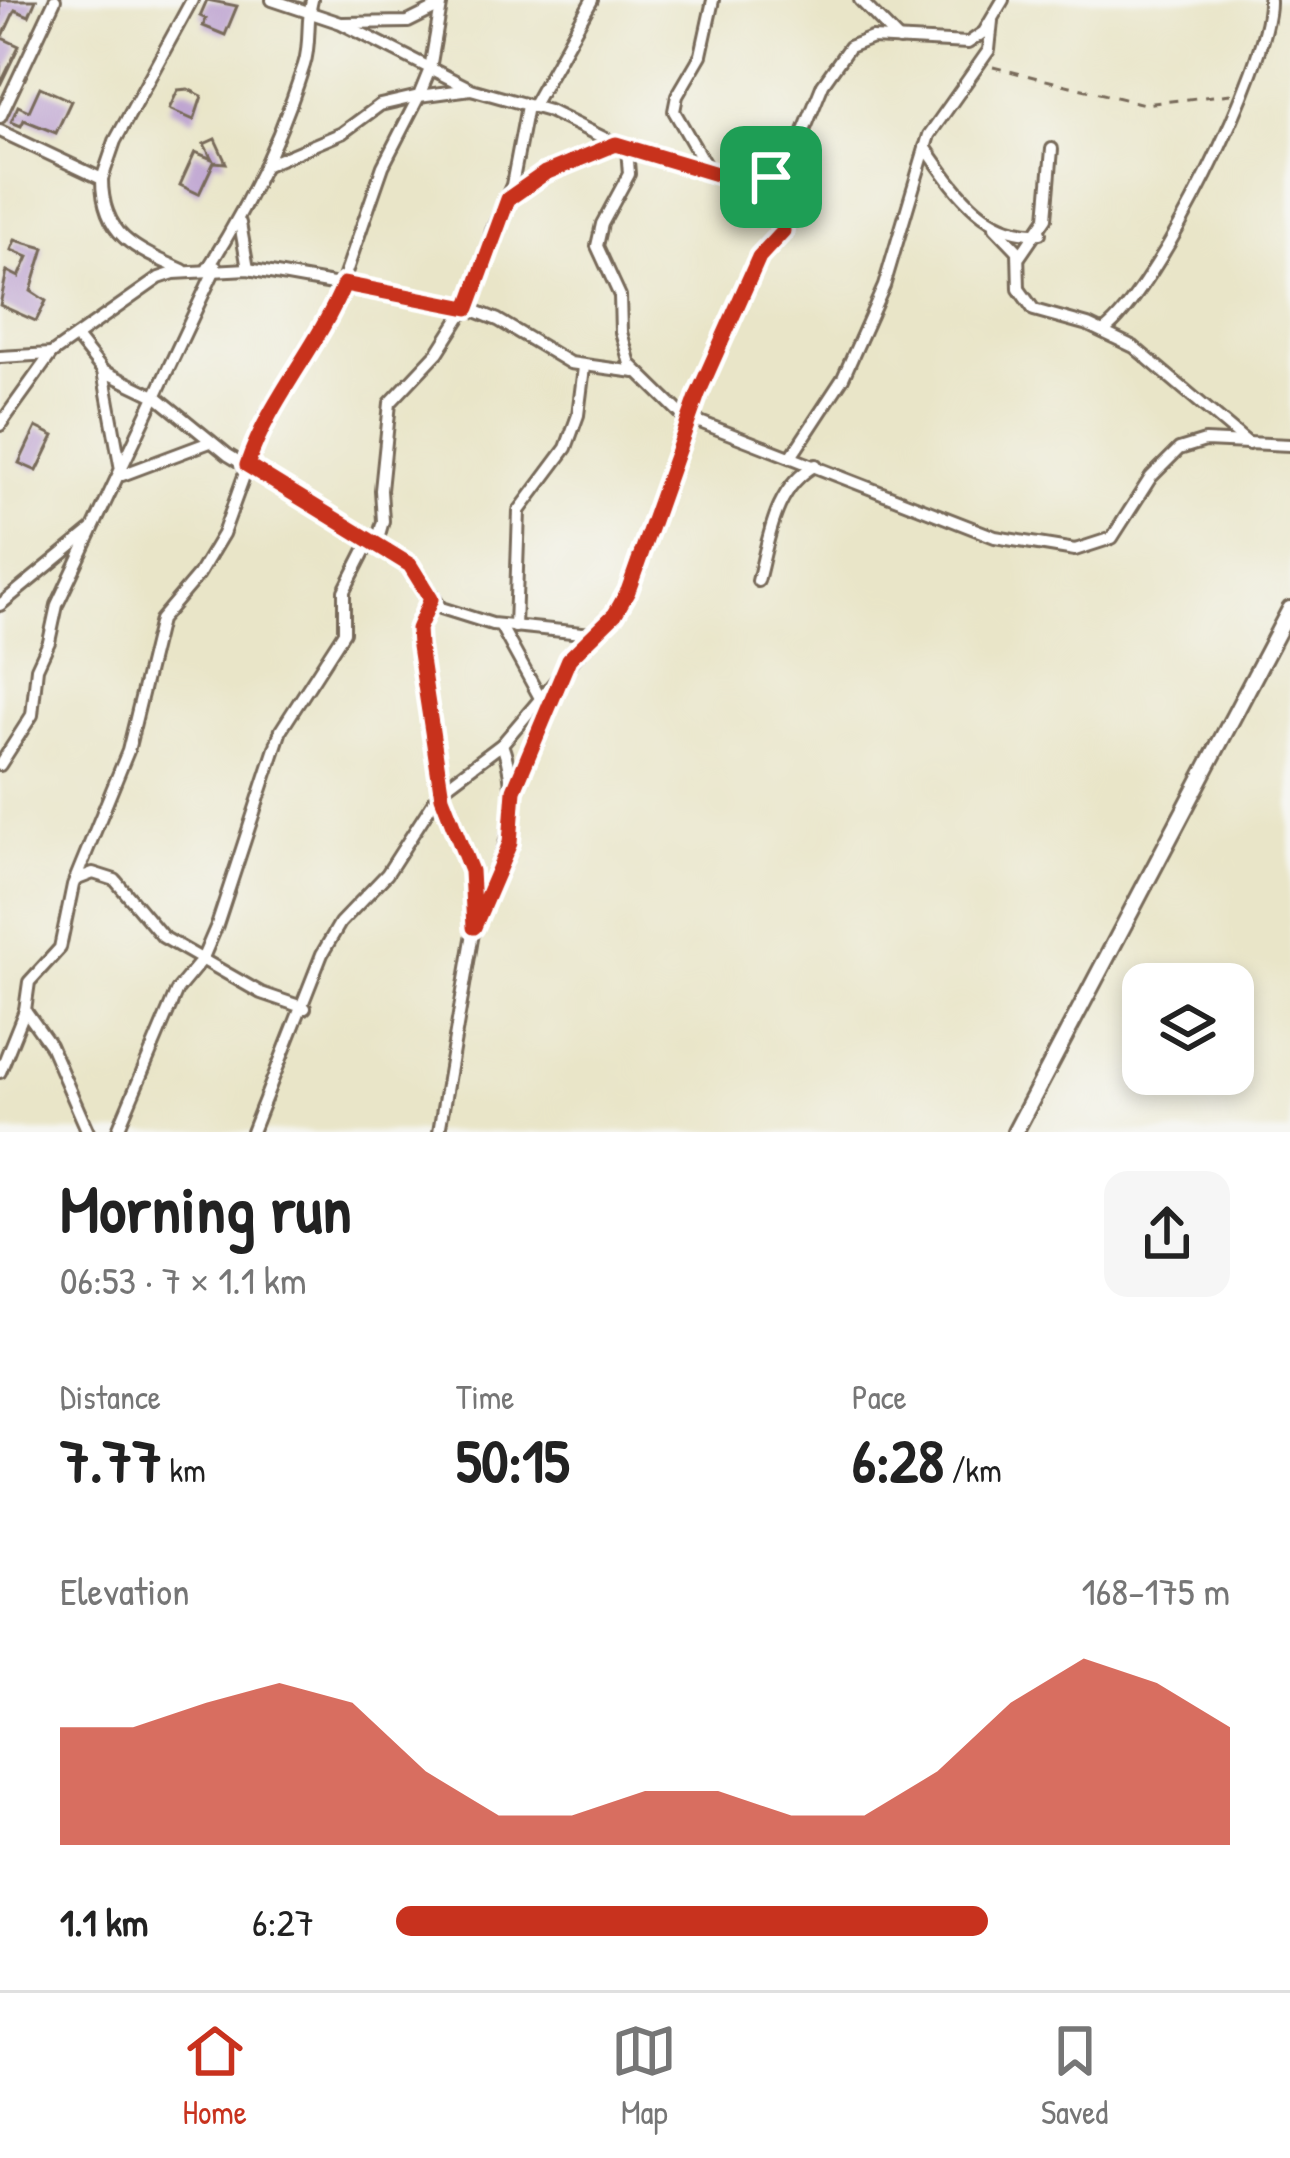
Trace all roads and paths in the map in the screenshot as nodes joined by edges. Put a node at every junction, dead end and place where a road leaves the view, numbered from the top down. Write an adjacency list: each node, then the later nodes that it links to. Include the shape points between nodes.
1 (56, 0): 20 (street)
2 (192, 0): 28 (street)
3 (272, 0): 10 (street)
4 (592, 0): 19 (street)
5 (713, 0): 26 (street, via 701,55 674,111)
6 (860, 0): 13 (street)
7 (1003, 0): 11 (street)
8 (1269, 0): 17 (street, via 1266,36)
9 (440, 3): 12 (street, via 408,22); 15 (street)
10 (310, 7): 12 (street); 25 (street, via 305,64)
11 (992, 21): 13 (street, via 961,44); 14 (street, via 992,43)
12 (340, 23): 15 (street)
13 (898, 40): 27 (street, via 863,40 843,52 791,163)
14 (980, 63): 17 (path, via 1144,104); 23 (street)
15 (430, 69): 16 (street); 18 (street)
16 (471, 89): 18 (street); 19 (street)
17 (1243, 93): 39 (street, via 1135,300)
18 (419, 96): 25 (street, via 380,105 342,133); 37 (street, via 382,166)
19 (530, 106): 22 (street); 29 (street)
20 (0, 117)
21 (0, 131): 28 (street)
22 (622, 146): 26 (street); 29 (street, via 545,173); 45 (street, via 629,174 597,246 620,296 620,332)
23 (925, 147): 31 (street); 52 (street, via 878,303 838,388)
24 (1052, 149): 32 (street)
25 (262, 167): 30 (street)
26 (708, 170): 27 (street, via 738,180)
27 (777, 175): 47 (street, via 783,231 759,257)
28 (102, 179): 36 (street, via 102,212 112,226)
29 (508, 199): 38 (street)
30 (240, 223): 34 (street); 35 (street)
31 (995, 227): 32 (street); 33 (street)
32 (1040, 233): 33 (street)
33 (1020, 256): 39 (street, via 1019,289 1034,310)
34 (212, 268): 35 (street); 36 (street); 46 (street)
35 (248, 269): 37 (street)
36 (186, 271): 40 (street, via 160,278)
37 (344, 284): 38 (street); 53 (street, via 277,393)
38 (468, 308): 43 (street); 57 (street, via 390,403 383,527)
39 (1104, 331): 50 (street, via 1162,367)
40 (76, 337): 41 (street); 44 (street)
41 (51, 354): 42 (street); 48 (street)
42 (0, 357)
43 (584, 367): 45 (street); 63 (street, via 566,448 519,511)
44 (103, 371): 46 (street); 55 (street)
45 (635, 372): 47 (street)
46 (158, 397): 49 (street); 55 (street)
47 (689, 417): 52 (street); 64 (street, via 628,591)
48 (0, 425)
49 (210, 442): 53 (street); 55 (street)
50 (1250, 444): 51 (street); 54 (street, via 1205,441 1172,453 1118,532 1084,550 995,537)
51 (1290, 445)
52 (791, 457): 54 (street)
53 (247, 465): 57 (street); 71 (street, via 212,555 160,620 128,751)
54 (815, 465): 58 (street, via 782,500)
55 (122, 475): 56 (street)
56 (95, 527): 60 (street); 68 (street, via 53,615 32,716)
57 (374, 540): 59 (street, via 410,565); 73 (street, via 344,591 340,640 281,730)
58 (758, 581)
59 (431, 599): 62 (street); 69 (street, via 418,637)
60 (0, 605)
61 (1290, 609): 81 (street)
62 (500, 625): 63 (street); 66 (street)
63 (514, 627): 64 (street)
64 (592, 634): 65 (street)
65 (569, 659): 66 (street); 70 (street)
66 (539, 696): 67 (street)
67 (502, 744): 69 (street); 70 (street)
68 (0, 765)
69 (441, 790): 72 (street, via 471,871); 74 (street, via 396,862 330,938)
70 (514, 790): 72 (street, via 510,843)
71 (75, 880): 73 (street, via 92,873 115,880 154,929); 75 (street, via 60,949 28,982)
72 (474, 927): 80 (street)
73 (202, 960): 74 (street); 78 (street, via 177,990)
74 (305, 1008): 79 (street)
75 (25, 1010): 76 (street); 77 (street, via 50,1045)
76 (0, 1072)
77 (88, 1132)
78 (117, 1132)
79 (252, 1132)
80 (439, 1132)
81 (1015, 1132)

